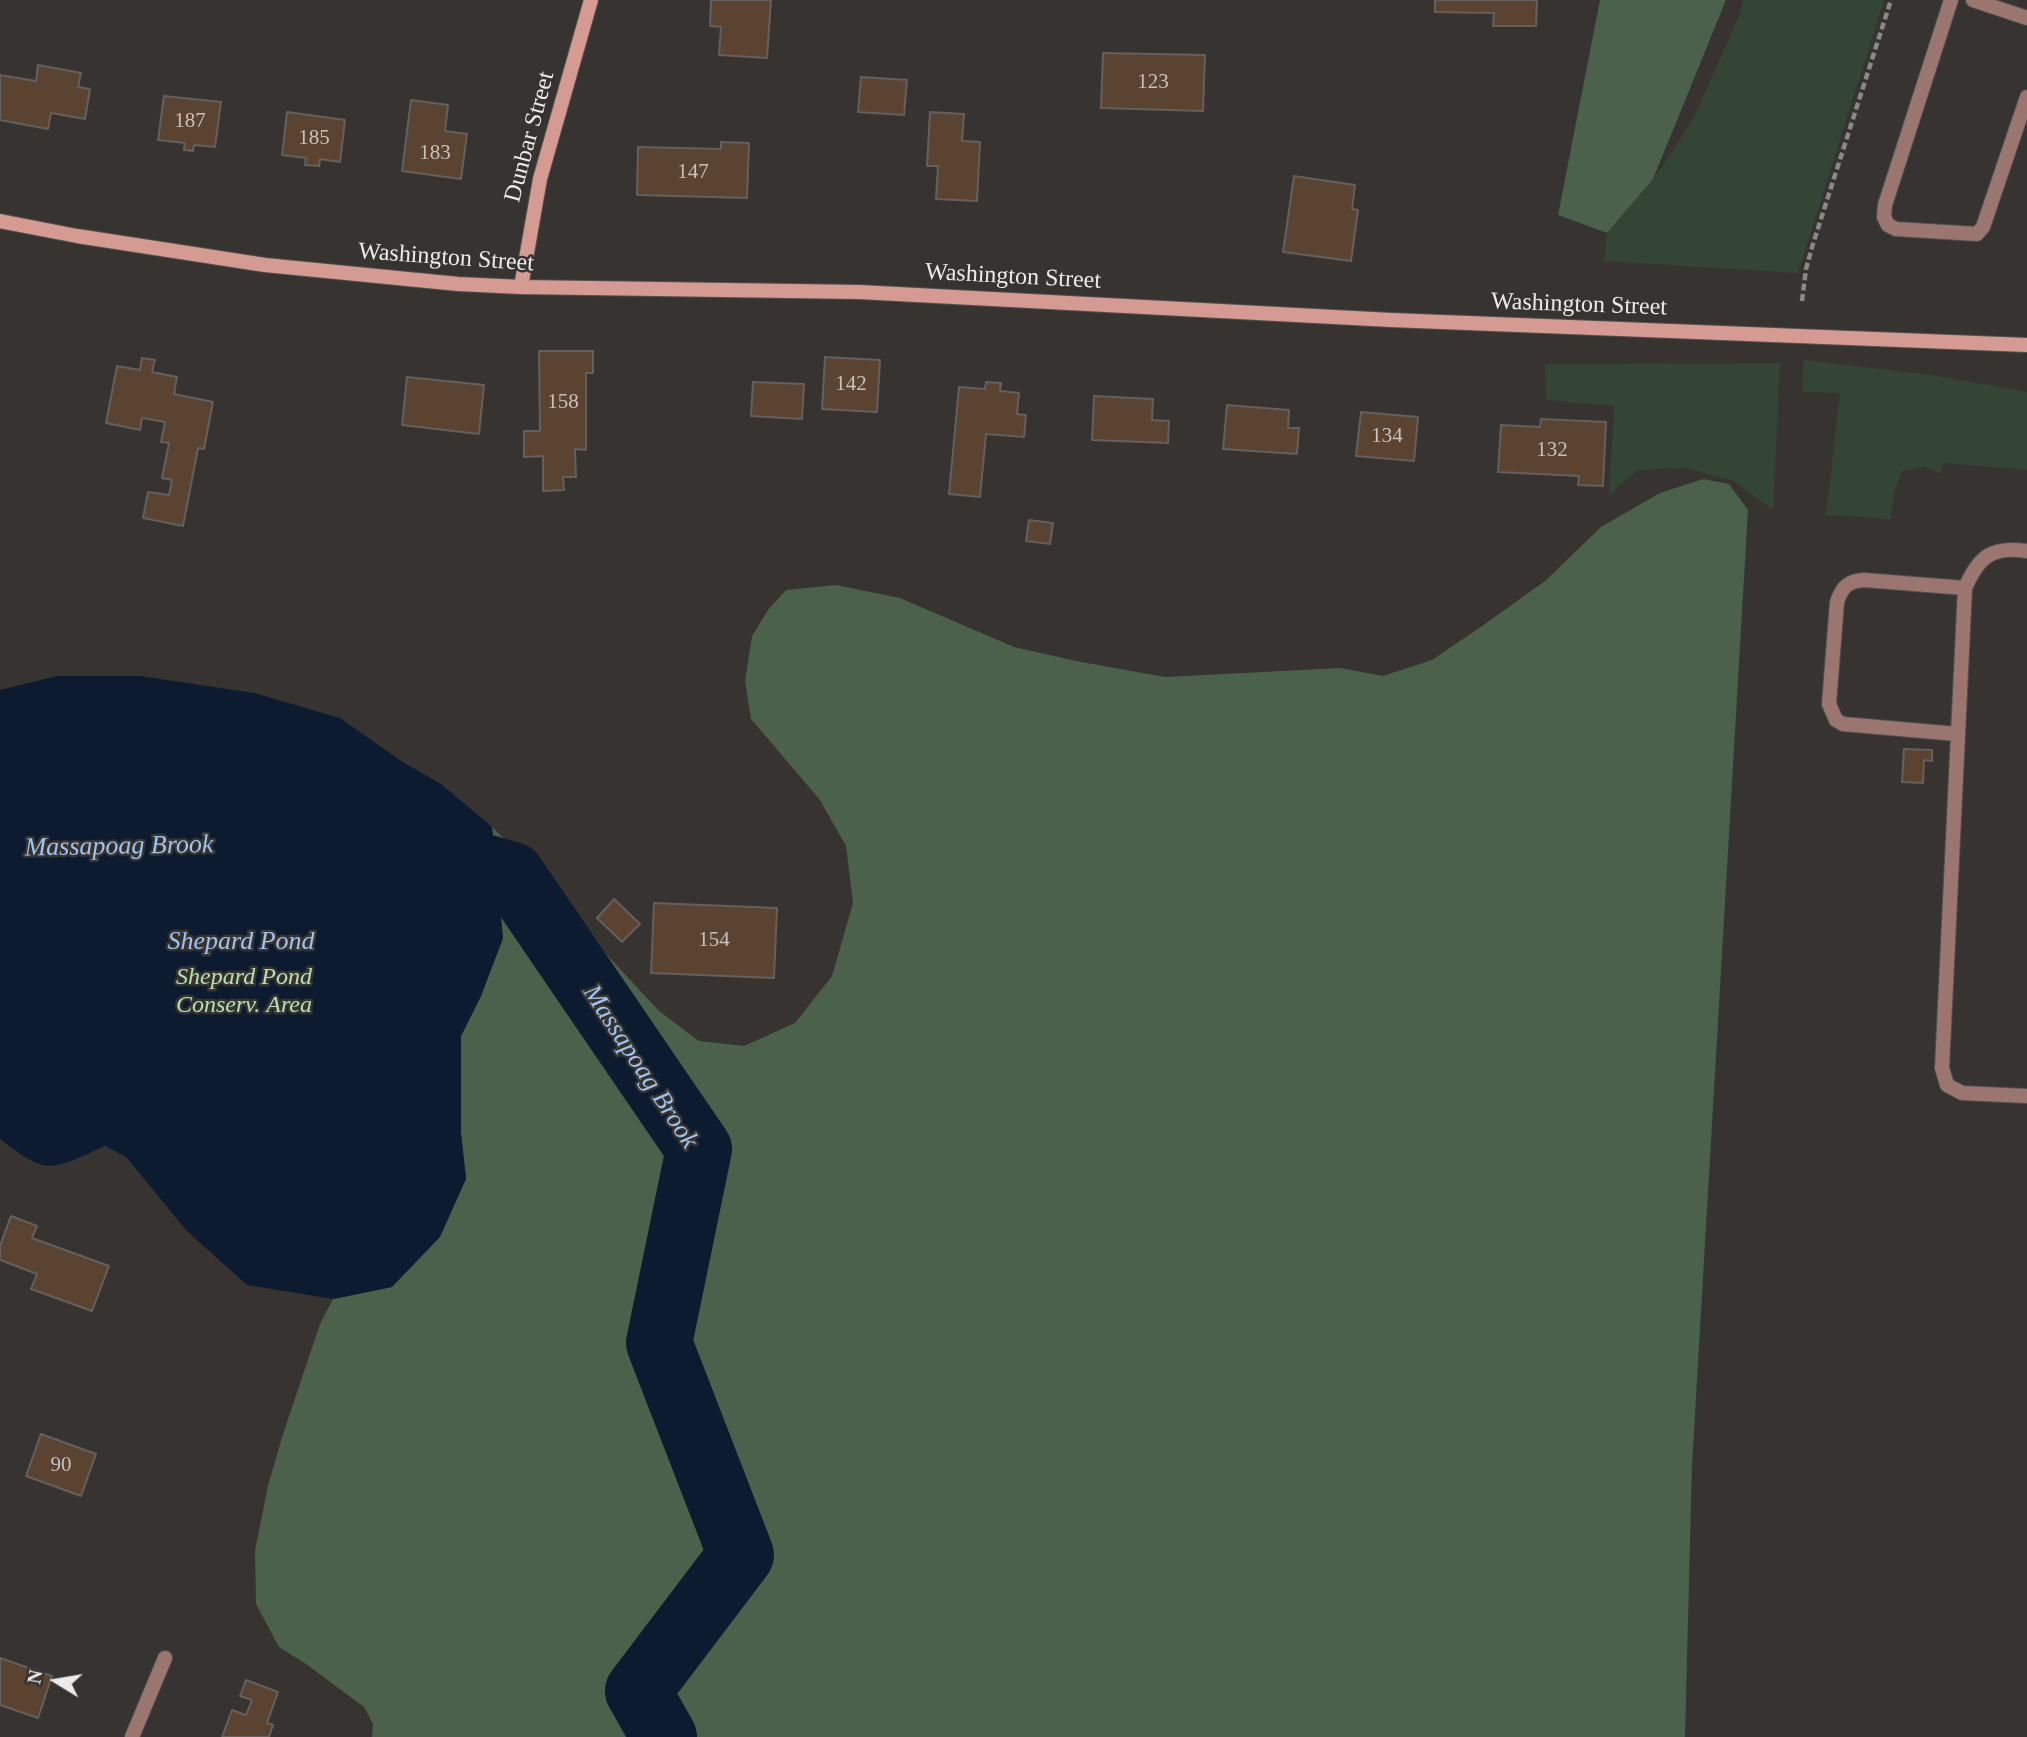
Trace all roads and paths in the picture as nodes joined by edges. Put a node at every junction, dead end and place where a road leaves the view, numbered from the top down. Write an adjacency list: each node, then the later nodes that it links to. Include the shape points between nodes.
1 (591, 0): 8 (main road, Dunbar Street, via 540,179)
2 (1891, 0): 9 (path, via 1806,270)
3 (1951, 0): 6 (street, via 1885,205 1888,225 1977,234 1983,228)
4 (1973, 0): 5 (street)
5 (2027, 18)
6 (2027, 97)
7 (0, 221): 8 (main road, Washington Street, via 265,265)
8 (522, 287): 10 (main road, Washington Street, via 859,292)
9 (1802, 301)
10 (2027, 345)
11 (2027, 551): 12 (street, via 2006,548 1985,557)
12 (1965, 588): 13 (street); 13 (street, via 1864,580 1846,585 1837,602 1829,704 1843,724)
13 (1957, 734): 14 (street, via 1943,1078 1962,1093)
14 (2027, 1096)
15 (164, 1658): 16 (street)
16 (132, 1737)

